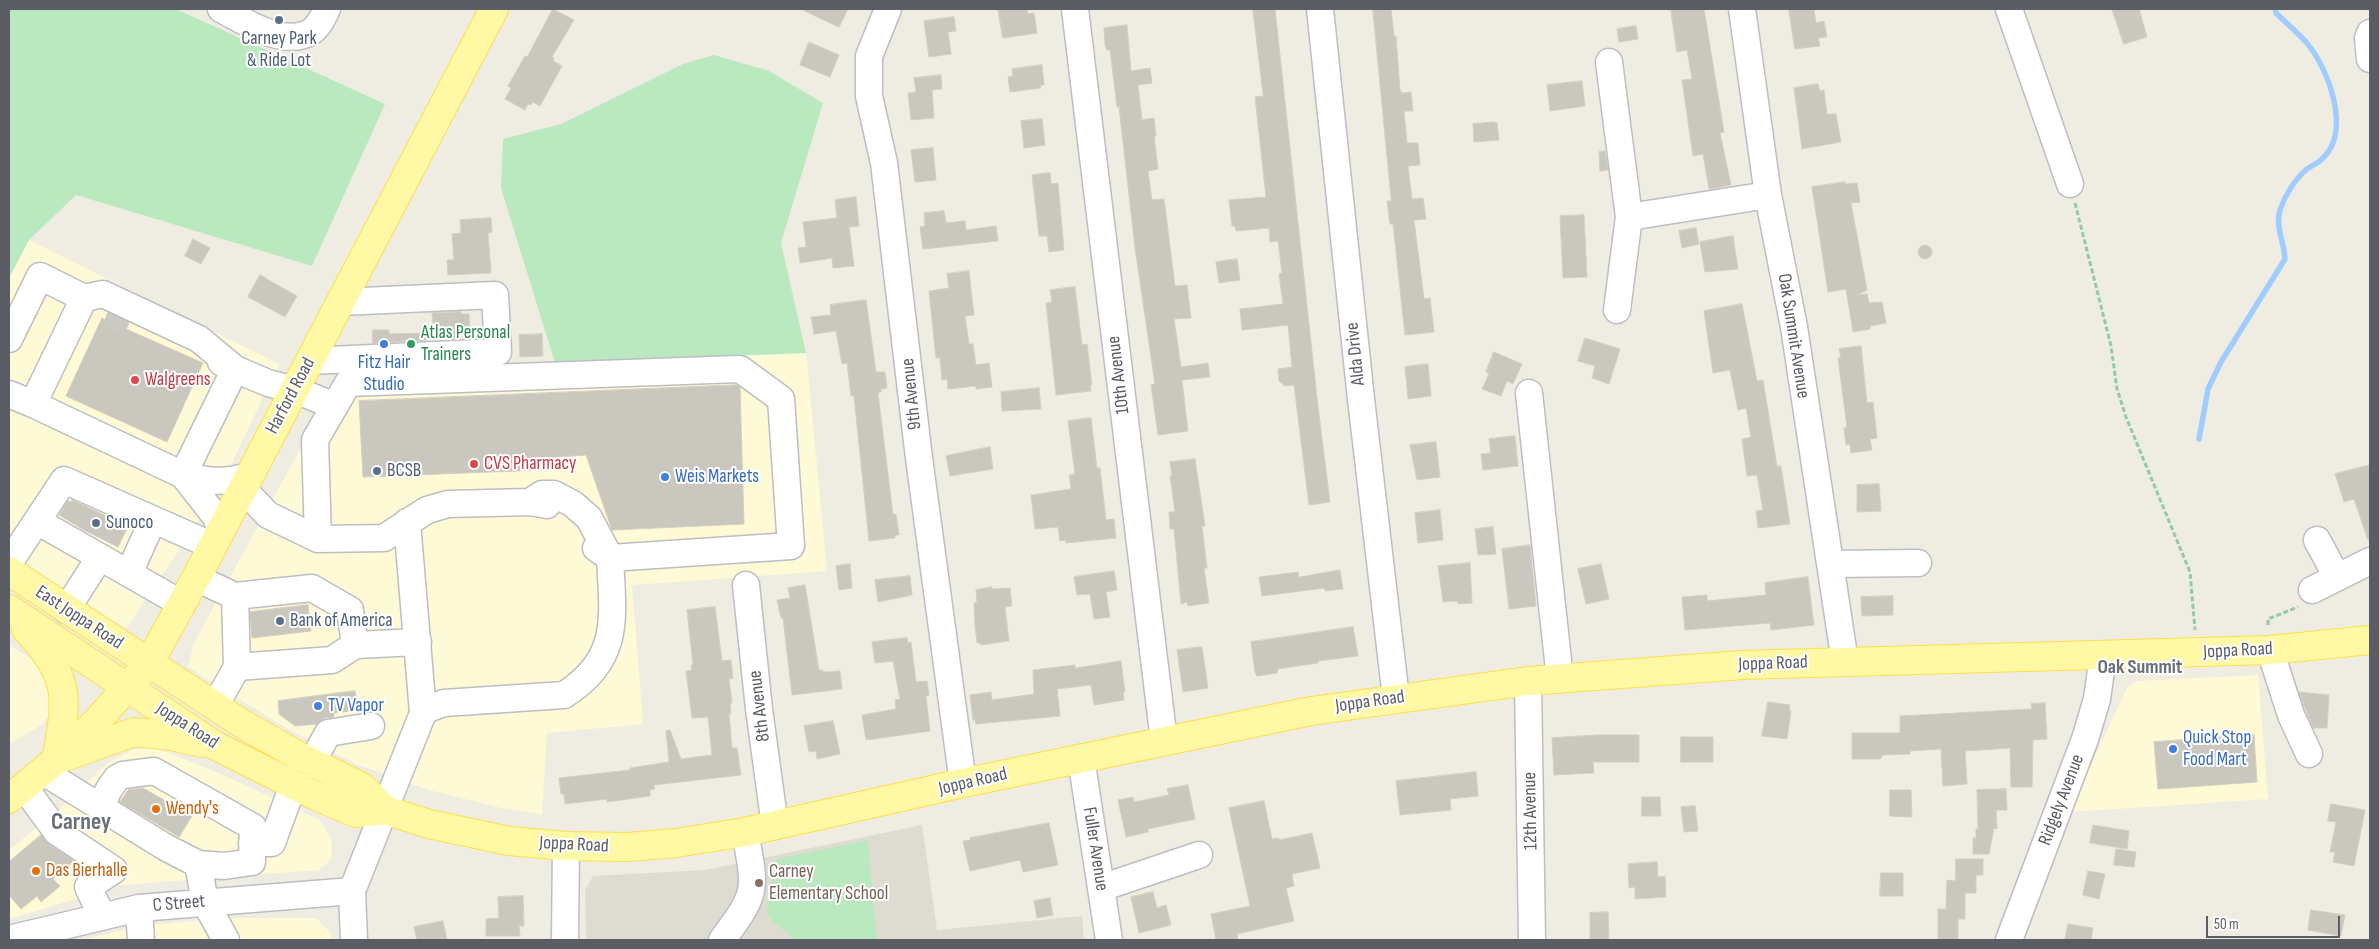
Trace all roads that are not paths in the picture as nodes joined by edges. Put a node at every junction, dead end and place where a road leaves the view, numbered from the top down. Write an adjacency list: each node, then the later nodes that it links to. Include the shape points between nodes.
1 (221, 9): 2 (street, via 282,36 297,36 311,32)
2 (327, 9)
3 (494, 9): 16 (main road, Harford Road)
4 (888, 9): 72 (street, 9th Avenue, via 869,56 869,96 884,163)
5 (1075, 9): 65 (street, 10th Avenue)
6 (1320, 9): 61 (street, Alda Drive)
7 (1742, 9): 13 (street, Oak Summit Avenue)
8 (2010, 13): 12 (street)
9 (2370, 32): 10 (street)
10 (2370, 59)
11 (1609, 62): 14 (street)
12 (2070, 184)
13 (1768, 195): 14 (street); 39 (street, Oak Summit Avenue, via 1794,326)
14 (1629, 217): 17 (street)
15 (84, 298): 18 (street, via 40,276); 20 (street, via 160,338 180,343); 20 (street, via 103,294 199,339); 24 (street)
16 (341, 302): 19 (main road, Harford Road); 19 (street, via 495,295 498,352)
17 (1617, 310)
18 (9, 339)
19 (310, 361): 21 (main road, Harford Road)
20 (235, 369): 21 (street); 26 (street)
21 (295, 390): 25 (street); 27 (main road, Harford Road)
22 (1529, 393): 58 (street)
23 (9, 394): 24 (street)
24 (33, 404): 26 (street)
25 (335, 406): 32 (street, via 314,440); 35 (street, via 348,383 740,370 781,399 791,546)
26 (183, 475): 27 (street, via 201,480); 31 (street, via 216,517)
27 (246, 483): 31 (main road, Harford Road); 32 (street, via 268,515)
28 (153, 520): 29 (street, via 64,480); 31 (street); 41 (street)
29 (37, 521): 34 (street); 38 (street)
30 (407, 522): 32 (street, via 384,538); 35 (street, via 427,510 448,504 530,502 559,510 572,519 601,553); 52 (street)
31 (217, 538): 43 (main road, Harford Road)
32 (318, 539)
33 (2317, 540): 42 (street)
34 (100, 557): 41 (street); 49 (street)
35 (610, 558): 63 (street, via 611,634 600,664 578,686 564,695 444,703)
36 (2370, 561): 42 (street)
37 (1918, 562): 39 (street)
38 (9, 563)
39 (1830, 564): 55 (street, Oak Summit Avenue)
40 (9, 571): 49 (main road, East Joppa Road)
41 (129, 573): 47 (street)
42 (2336, 577): 45 (street)
43 (196, 578): 46 (street); 47 (main road, Harford Road)
44 (746, 586): 76 (street, 8th Avenue)
45 (2312, 590)
46 (236, 596): 53 (street, via 312,588 350,610); 57 (street)
47 (182, 604): 56 (main road, Harford Road)
48 (9, 610): 60 (main road, East Joppa Road); 71 (main road, via 38,642 61,680 65,698 64,716)
49 (66, 610): 56 (main road, East Joppa Road)
50 (2269, 638): 51 (main road, Joppa Road); 54 (main road, Joppa Road, via 2196,653); 67 (street, via 2286,700)
51 (2370, 640)
52 (418, 642): 53 (street); 63 (street)
53 (355, 645): 57 (street, via 332,660)
54 (2103, 656): 55 (main road, Joppa Road); 96 (street, Ridgely Avenue, via 2098,699 2085,739)
55 (1845, 662): 58 (main road, Joppa Road, via 1742,665)
56 (149, 663): 60 (main road, Harford Road); 62 (main road, Joppa Road)
57 (237, 667): 62 (street)
58 (1560, 679): 59 (main road, Joppa Road)
59 (1528, 681): 61 (main road, Joppa Road); 95 (street, 12th Avenue)
60 (129, 687): 66 (main road, Joppa Road); 71 (main road, Harford Road)
61 (1396, 698): 65 (main road, Joppa Road, via 1311,711)
62 (215, 706): 69 (main road, Joppa Road)
63 (423, 713): 75 (street)
64 (371, 726): 69 (street, via 328,733)
65 (1164, 741): 68 (main road, Joppa Road)
66 (216, 746): 71 (main road, via 134,732); 73 (main road, Joppa Road)
67 (2309, 754)
68 (1081, 758): 72 (main road, Joppa Road); 82 (street, Fuller Avenue)
69 (312, 762): 75 (main road, Joppa Road, via 362,788)
70 (138, 772): 74 (street, via 117,778 109,789); 74 (street, via 234,830 238,839 233,851 220,859 178,847 118,812); 78 (street, via 154,771 252,827)
71 (33, 779): 74 (street); 86 (street, via 57,832 114,870 88,887)
72 (963, 783): 76 (main road, Joppa Road)
73 (293, 785): 75 (main road, Joppa Road, via 356,812); 78 (street, via 272,843)
74 (104, 809): 81 (street)
75 (386, 810): 79 (main road, Joppa Road, via 469,834); 83 (street)
76 (775, 826): 77 (main road, Joppa Road)
77 (746, 832): 79 (main road, Joppa Road, via 627,847); 93 (street, via 754,877 752,892 746,908)
78 (252, 843): 81 (street, via 252,862 224,866)
79 (566, 846): 92 (street)
80 (1199, 855): 82 (street)
81 (198, 864): 84 (street)
82 (1101, 888): 94 (street, Fuller Avenue)
83 (352, 891): 84 (street, C Street); 91 (street)
84 (205, 902): 85 (street, C Street); 90 (street)
85 (140, 908): 86 (street, C Street); 89 (street)
86 (102, 916): 87 (street, C Street)
87 (40, 936): 88 (street, C Street)
88 (9, 939)
89 (141, 940)
90 (226, 940)
91 (354, 940)
92 (565, 940)
93 (722, 940)
94 (1109, 940)
95 (1532, 940)
96 (2009, 940)

